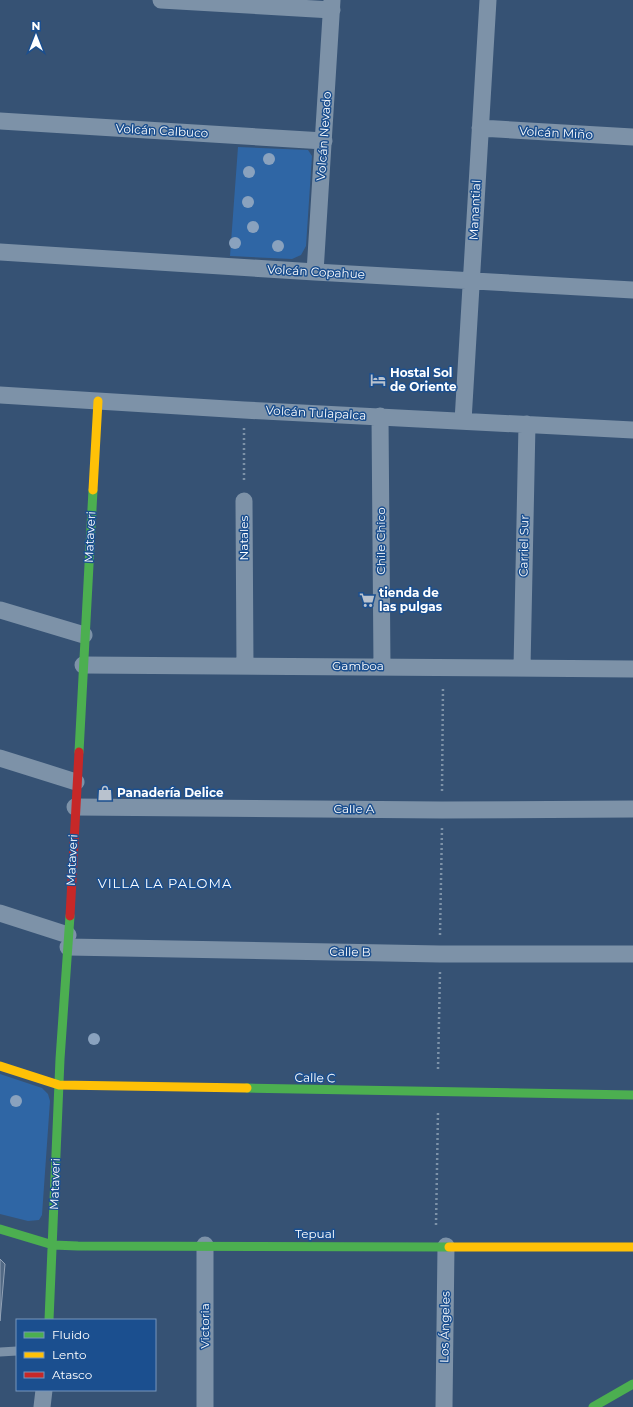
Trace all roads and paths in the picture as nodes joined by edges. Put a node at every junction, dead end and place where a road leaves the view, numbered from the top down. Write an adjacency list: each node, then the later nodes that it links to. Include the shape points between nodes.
1 (161, 0): 3 (street)
2 (488, 0): 5 (street, Manantial)
3 (332, 5): 7 (street, Volcán Nevado)
4 (0, 121): 7 (street, Volcán Calbuco)
5 (480, 128): 6 (street, Volcán Miño); 10 (street, Manantial)
6 (633, 137)
7 (324, 141): 9 (street, Volcán Nevado)
8 (0, 252): 9 (street, Volcán Copahue)
9 (315, 272): 10 (street, Volcán Copahue)
10 (471, 281): 11 (street, Volcán Copahue); 16 (street, Manantial)
11 (633, 290)
12 (0, 395): 13 (street, Volcán Tulapalca)
13 (98, 400): 14 (street, Volcán Tulapalca); 21 (street, Mataveri)
14 (244, 410): 15 (street, Volcán Tulapalca); 19 (path, Natales)
15 (380, 416): 16 (street, Volcán Tulapalca); 24 (street, Chile Chico)
16 (463, 421): 17 (street, Volcán Tulapalca)
17 (527, 424): 18 (street, Volcán Tulapalca); 25 (street, Carriel Sur)
18 (633, 430)
19 (244, 501): 23 (street, Natales)
20 (0, 610): 21 (street)
21 (84, 635): 22 (street, Mataveri)
22 (83, 665): 23 (street, Gamboa); 28 (street, Mataveri)
23 (245, 666): 24 (street, Gamboa)
24 (382, 667): 25 (street, Gamboa)
25 (522, 668): 26 (street, Gamboa)
26 (633, 669)
27 (0, 758): 28 (street)
28 (76, 782): 29 (street, Mataveri)
29 (75, 807): 30 (street, Calle A); 32 (street, Mataveri)
30 (633, 809)
31 (0, 913): 32 (street, Calle B)
32 (68, 941): 33 (street, Calle B, via 440,954); 35 (street, Mataveri)
33 (633, 954)
34 (0, 1066): 35 (street, Calle C)
35 (59, 1086): 36 (street, Calle C); 38 (street, Mataveri)
36 (633, 1095)
37 (0, 1229): 38 (street, Tepual)
38 (53, 1246): 39 (street, Tepual); 42 (street, Mataveri)
39 (205, 1246): 40 (street, Tepual); 48 (street, Victoria)
40 (446, 1246): 41 (street, Tepual); 49 (street, Los Ángeles)
41 (633, 1247)
42 (49, 1319)
43 (16, 1351): 44 (lane)
44 (0, 1352)
45 (633, 1384): 50 (street)
46 (44, 1391): 47 (street)
47 (42, 1407)
48 (205, 1407)
49 (444, 1407)
50 (593, 1407)

